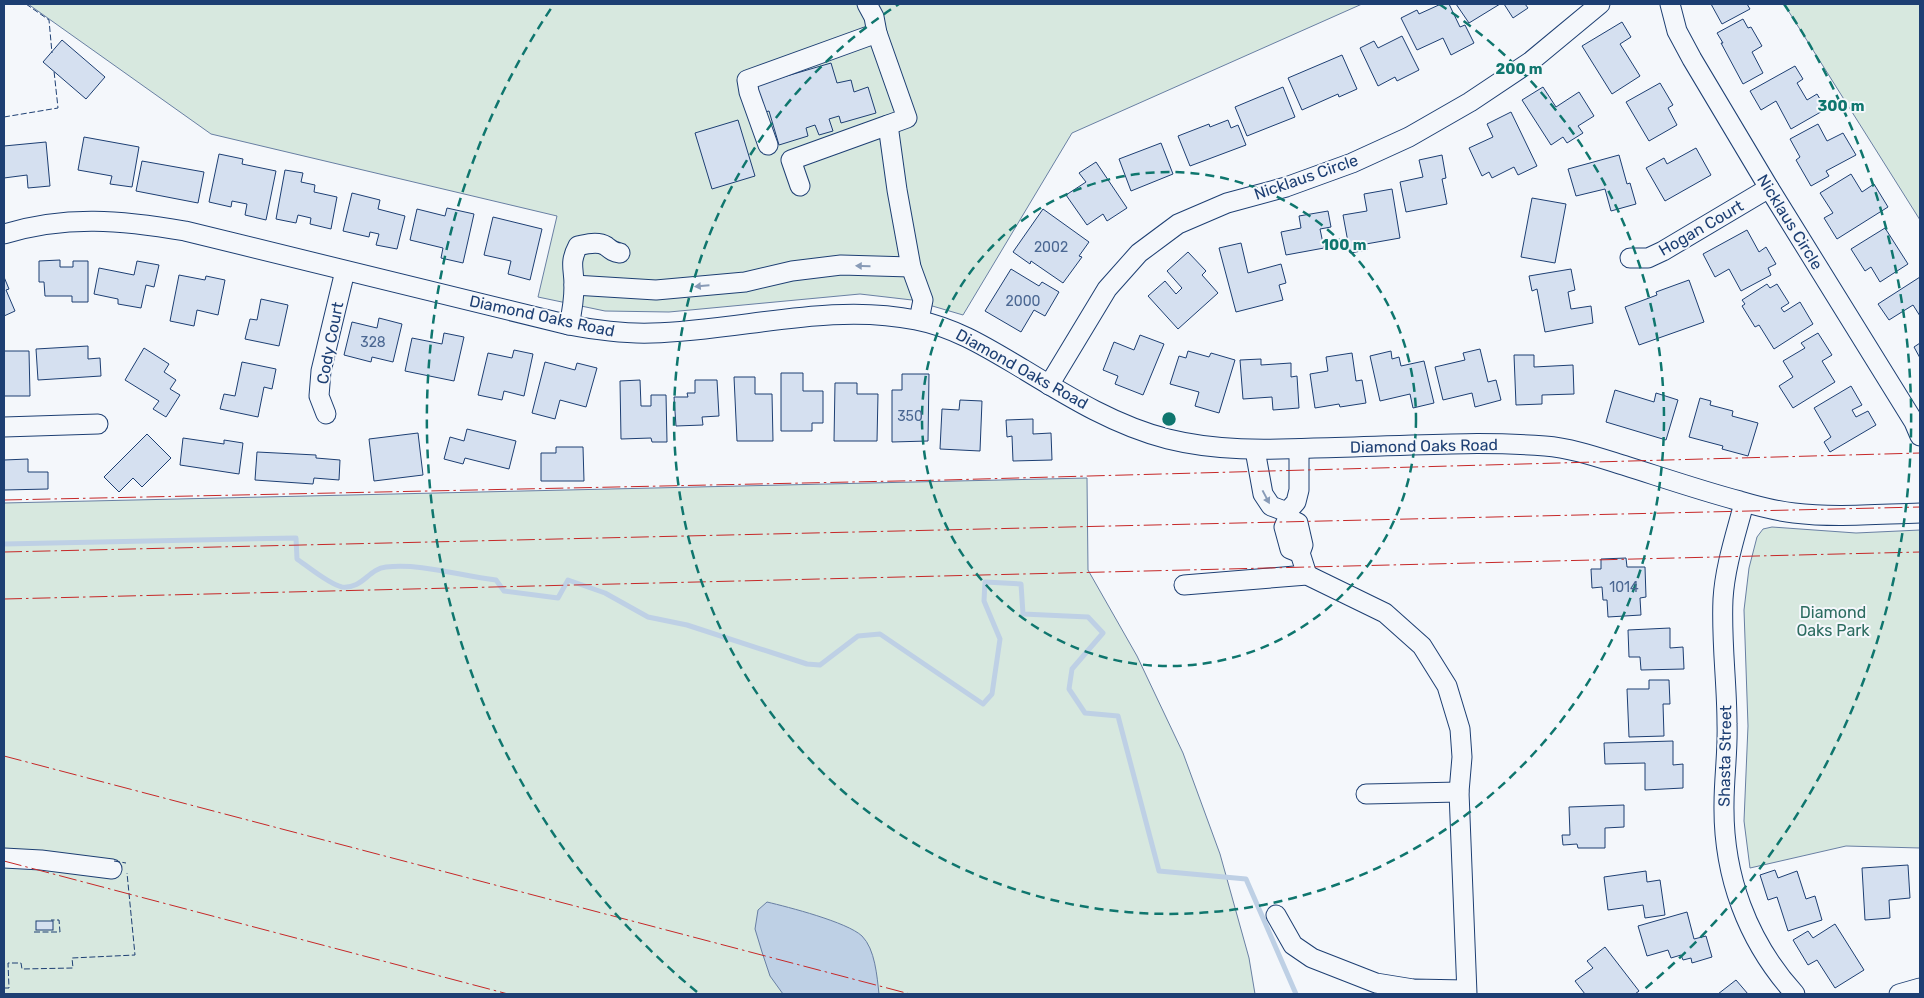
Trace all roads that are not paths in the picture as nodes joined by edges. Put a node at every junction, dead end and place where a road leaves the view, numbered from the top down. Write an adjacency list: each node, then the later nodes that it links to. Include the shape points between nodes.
1 (867, 4): 4 (street)
2 (1600, 4): 17 (street, Nicklaus Circle, via 1530,62 1470,102 1409,136 1352,163 1286,187 1227,203 1178,224 1139,253 1107,289)
3 (1670, 4): 8 (street, Nicklaus Circle, via 1677,31 1692,59)
4 (877, 33): 5 (street, via 907,118); 6 (street, via 747,80)
5 (888, 125): 7 (street, via 791,160); 12 (street)
6 (768, 145)
7 (800, 186)
8 (1769, 188): 11 (street, Hogan Court, via 1663,251 1648,258); 21 (street, Nicklaus Circle)
9 (4, 234): 13 (street, Diamond Oaks Road, via 73,221 146,224)
10 (620, 253): 14 (street, via 611,252 604,245 589,243 578,246 572,257)
11 (1630, 258)
12 (911, 267): 14 (street, one-way to 14, via 841,265 792,271 745,282 656,290); 15 (street, via 923,300)
13 (345, 271): 16 (street, Diamond Oaks Road); 18 (street, Cody Court, via 321,370 320,396)
14 (574, 285): 16 (street, via 574,306)
15 (919, 320): 16 (street, Diamond Oaks Road, via 878,314 827,315 650,334); 17 (street, Diamond Oaks Road, via 956,331)
16 (569, 325)
17 (1049, 385): 23 (street, Diamond Oaks Road, via 1129,426 1168,439)
18 (326, 414)
19 (98, 424): 20 (street)
20 (4, 427)
21 (1920, 436)
22 (1299, 449): 23 (street, Diamond Oaks Road); 24 (street, Diamond Oaks Road, via 1498,444 1549,446 1596,456); 26 (street, via 1299,490)
23 (1255, 450): 26 (street, one-way to 26, via 1263,494 1271,506)
24 (1744, 502): 25 (street, Diamond Oaks Road, via 1794,514); 36 (street, Shasta Street, via 1723,597 1727,725 1724,833 1742,911 1772,967)
25 (1920, 513)
26 (1287, 515): 27 (street, via 1284,527 1290,549 1300,553)
27 (1307, 575): 28 (street); 29 (street, via 1385,613 1422,646 1447,686 1460,729)
28 (1184, 585)
29 (1459, 792): 30 (street); 35 (street)
30 (1366, 794)
31 (4, 858): 32 (street)
32 (112, 869)
33 (1276, 915): 35 (street, via 1293,944 1312,958 1376,983)
34 (1920, 988): 37 (street)
35 (1466, 992)
36 (1795, 994)
37 (1899, 994)

